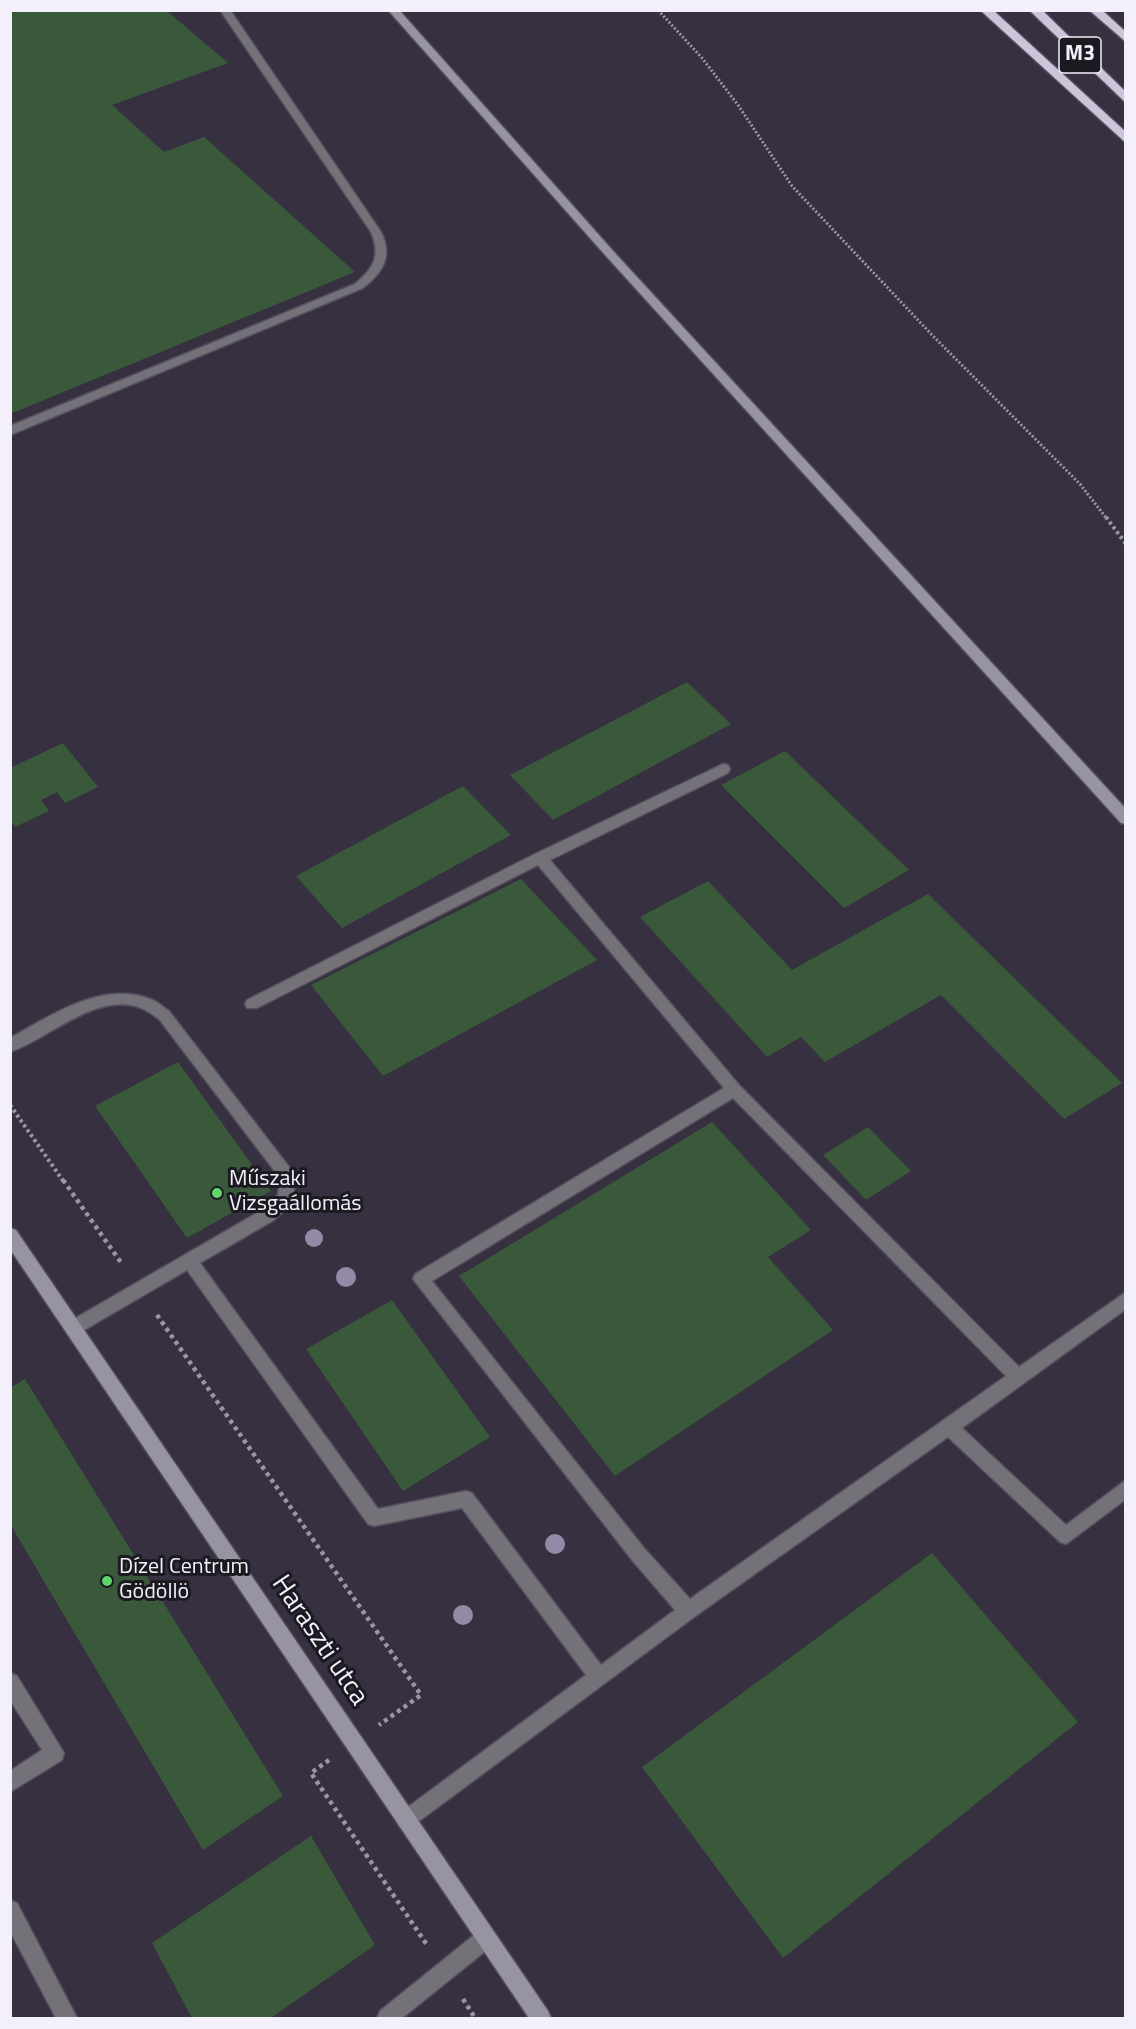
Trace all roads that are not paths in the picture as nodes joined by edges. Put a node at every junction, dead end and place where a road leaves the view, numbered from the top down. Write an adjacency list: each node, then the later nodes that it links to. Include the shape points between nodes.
1 (225, 10): 9 (lane, via 375,232 383,246 381,261 374,274 359,286)
2 (393, 10): 11 (street)
3 (986, 10): 8 (highway)
4 (1035, 10): 7 (highway, M3)
5 (1095, 10): 6 (highway, M3)
6 (1125, 39)
7 (1125, 99)
8 (1125, 139)
9 (10, 431)
10 (723, 769): 12 (lane)
11 (1125, 819)
12 (540, 858): 13 (lane); 15 (lane)
13 (252, 1004)
14 (10, 1046): 17 (lane, via 86,1006 117,1000 144,1003 164,1016 288,1176 286,1198 268,1215)
15 (734, 1089): 20 (lane); 23 (lane, via 421,1279 638,1554)
16 (10, 1235): 19 (street, Haraszti utca)
17 (189, 1260): 19 (lane); 24 (lane, via 374,1518 466,1499)
18 (1125, 1299): 20 (lane)
19 (74, 1328): 27 (street, Haraszti utca)
20 (1018, 1377): 21 (lane)
21 (950, 1427): 22 (lane, via 1066,1536); 23 (lane)
22 (1125, 1488)
23 (688, 1611): 24 (lane)
24 (599, 1677): 27 (lane)
25 (10, 1682): 26 (lane, via 55,1753)
26 (10, 1783)
27 (407, 1820): 29 (street, Haraszti utca)
28 (10, 1910): 30 (lane)
29 (486, 1938): 31 (lane); 32 (street, Haraszti utca)
30 (67, 2019)
31 (387, 2019)
32 (541, 2019)

